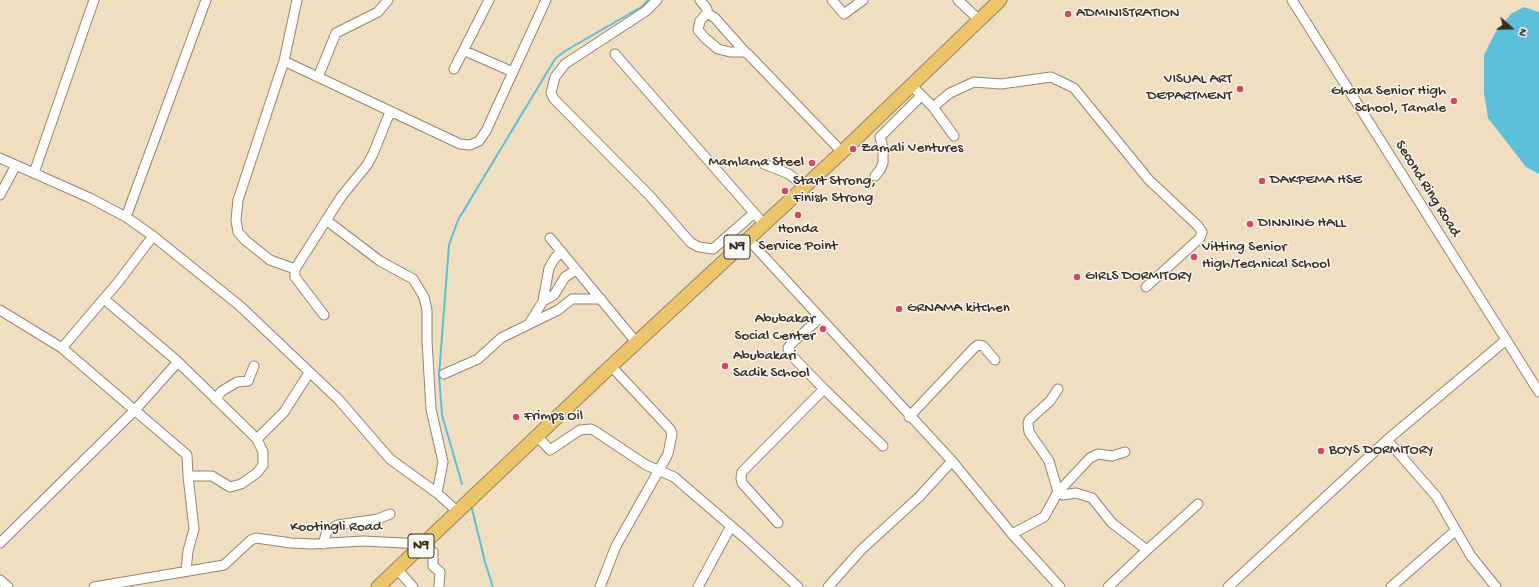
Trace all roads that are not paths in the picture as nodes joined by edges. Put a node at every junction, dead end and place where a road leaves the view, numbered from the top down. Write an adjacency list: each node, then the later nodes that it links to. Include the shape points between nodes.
1 (94, 0): 32 (street)
2 (206, 0): 37 (street)
3 (297, 0): 19 (street)
4 (388, 0): 22 (street, via 378,12 336,33)
5 (489, 0): 16 (street)
6 (546, 0): 21 (street)
7 (657, 0): 36 (street, via 646,11 565,64 555,77 551,93 650,196 691,243 713,249)
8 (700, 0): 14 (street)
9 (832, 0): 10 (street, via 844,14)
10 (863, 0)
11 (958, 0): 15 (street)
12 (1292, 0): 55 (street, Second Ring Road)
13 (998, 2): 15 (highway, N9)
14 (707, 13): 17 (street); 17 (street, via 700,21 698,30 705,38 718,49)
15 (978, 19): 23 (highway, N9)
16 (465, 50): 20 (street); 21 (street)
17 (745, 52): 28 (street)
18 (615, 54): 36 (street)
19 (284, 61): 22 (street); 44 (street, via 238,200 236,220 238,232 245,240 270,260)
20 (454, 69)
21 (513, 72): 26 (street, via 486,131 479,141 470,145 460,144)
22 (318, 77): 26 (street)
23 (911, 85): 24 (street); 28 (highway, N9)
24 (921, 96): 25 (street); 33 (street, via 880,137 883,163)
25 (933, 107): 27 (street); 46 (street, via 950,94 974,82 1001,84 1051,78 1074,88 1149,180 1202,232 1200,238)
26 (390, 112): 38 (street, via 374,154)
27 (954, 136)
28 (842, 152): 34 (highway, N9)
29 (0, 158): 31 (street)
30 (764, 164): 34 (street, via 789,174)
31 (16, 165): 32 (street); 35 (street)
32 (34, 173): 37 (street)
33 (874, 176)
34 (804, 186): 39 (highway, N9)
35 (0, 195)
36 (753, 214): 39 (street)
37 (126, 217): 40 (street)
38 (326, 220): 44 (street); 79 (street, via 380,261 413,279 424,297 427,310 431,409 443,462)
39 (763, 223): 42 (highway, N9)
40 (153, 236): 47 (street); 62 (street, via 240,306)
41 (550, 238): 43 (street)
42 (747, 238): 52 (street); 56 (highway, N9)
43 (561, 252): 45 (street); 49 (street, via 550,268)
44 (295, 269): 51 (street, via 295,277)
45 (576, 270): 48 (street); 49 (street, via 565,277 554,295)
46 (1146, 287)
47 (104, 299): 57 (street); 58 (street)
48 (601, 299): 54 (street, via 572,299 558,310); 56 (street)
49 (543, 301): 54 (street)
50 (2, 311): 53 (street); 57 (street)
51 (324, 315)
52 (820, 318): 64 (street, via 788,348 789,353); 69 (street)
53 (0, 321)
54 (529, 324): 63 (street, via 501,338 478,358)
55 (1506, 340): 66 (street, Second Ring Road); 72 (street)
56 (636, 342): 61 (highway, N9)
57 (62, 348): 68 (street)
58 (176, 360): 67 (street); 68 (street, via 176,366)
59 (995, 360): 69 (street, via 983,346 978,345)
60 (254, 366): 67 (street, via 248,381 237,382 222,391)
61 (610, 366): 70 (highway, N9); 76 (street, via 670,429 672,434 668,454)
62 (309, 373): 71 (street, via 284,412); 79 (street, via 346,407 390,459)
63 (444, 374)
64 (824, 389): 73 (street); 83 (street, via 742,472 742,483)
65 (1058, 389): 78 (street, via 1028,424 1029,432 1049,461)
66 (1539, 392)
67 (215, 399): 71 (street)
68 (135, 410): 77 (street, via 187,455); 87 (street)
69 (909, 417): 75 (street)
70 (537, 436): 76 (street, via 550,450 580,430 591,429 629,455); 81 (highway, N9)
71 (257, 439): 77 (street, via 263,452 263,465 257,473 241,484 230,486 212,476)
72 (1388, 440): 85 (street, via 1436,496); 105 (street)
73 (883, 446)
74 (1125, 452): 78 (street, via 1112,456 1098,454 1090,458)
75 (952, 461): 86 (street); 102 (street, via 919,497 861,550)
76 (658, 470): 84 (street, via 674,477); 99 (street, via 616,546)
77 (188, 476): 92 (street, via 194,529)
78 (1058, 492): 86 (street, via 1044,517); 90 (street, via 1063,495 1076,494 1092,498 1112,523)
79 (437, 493): 81 (street)
80 (1198, 504): 90 (street)
81 (461, 507): 89 (highway, N9)
82 (390, 514): 88 (street, via 378,519 338,524 327,531)
83 (778, 523)
84 (731, 526): 100 (street, via 700,579); 101 (street)
85 (1455, 531): 106 (street); 107 (street)
86 (1012, 534): 103 (street)
87 (0, 543)
88 (323, 544): 89 (street, Kootingli Road, via 363,541); 92 (street, Kootingli Road, via 256,538 224,565)
89 (423, 544): 91 (highway, N9); 98 (street, via 432,552 433,566 440,572)
90 (1147, 550): 104 (street)
91 (397, 569): 96 (highway, N9); 97 (street)
92 (186, 571): 95 (street, Kootingli Road)
93 (0, 580): 94 (street)
94 (8, 587)
95 (94, 587)
96 (379, 587)
97 (413, 587)
98 (439, 587)
99 (600, 587)
100 (698, 587)
101 (798, 587)
102 (828, 587)
103 (1060, 587)
104 (1108, 587)
105 (1228, 587)
106 (1391, 587)
107 (1496, 587)

